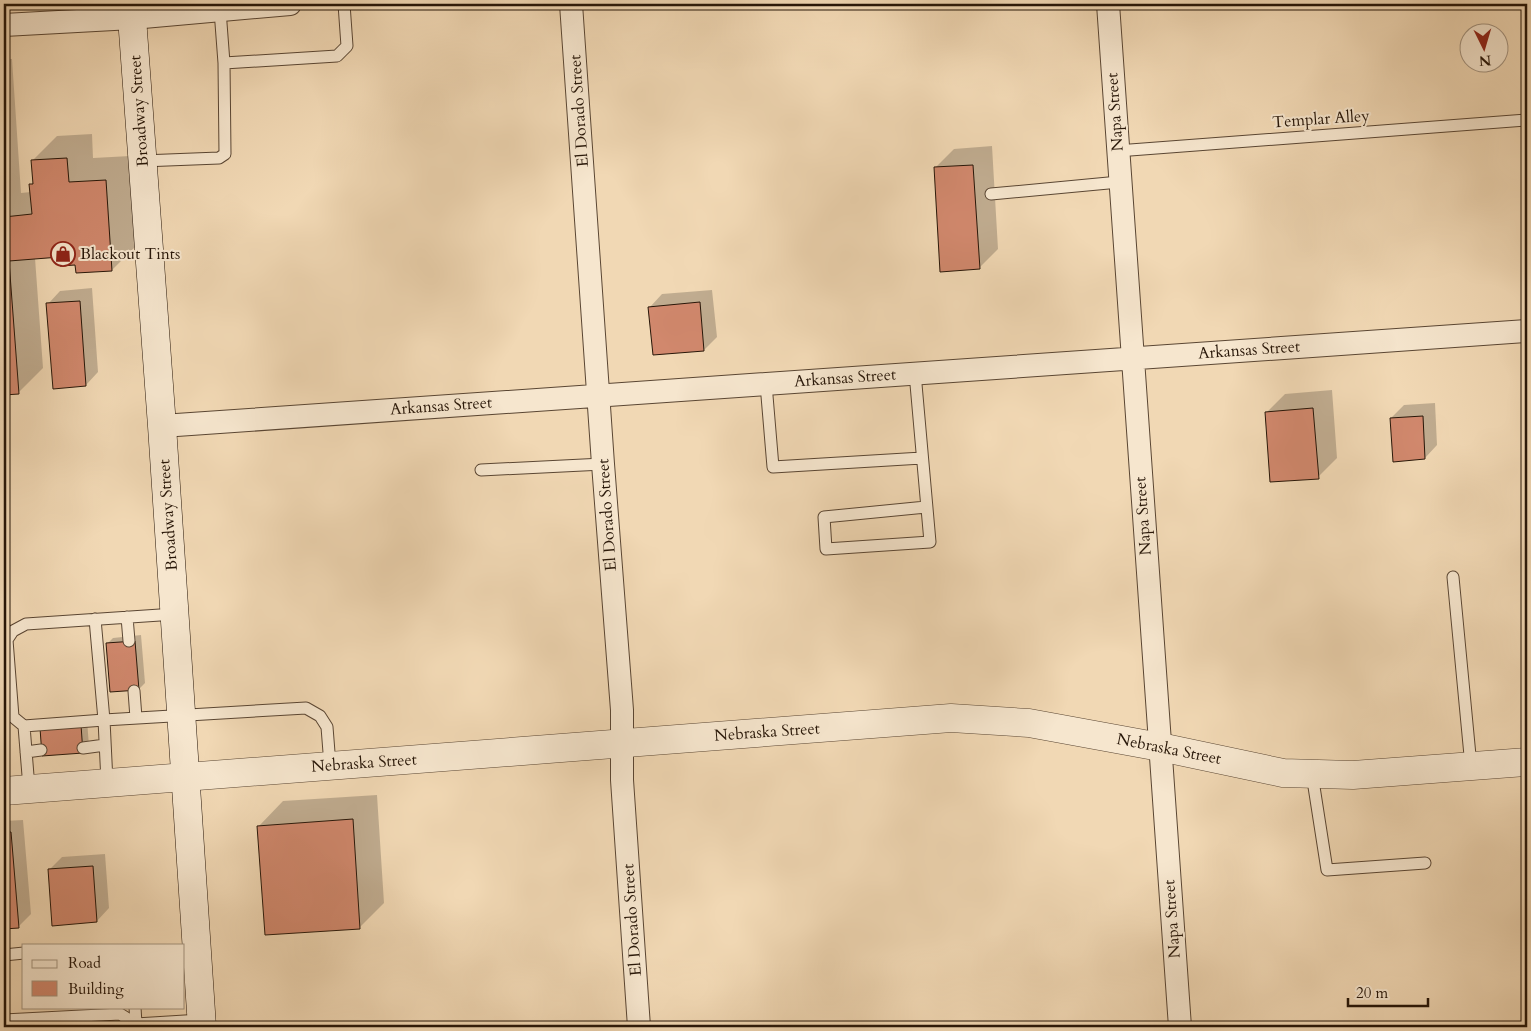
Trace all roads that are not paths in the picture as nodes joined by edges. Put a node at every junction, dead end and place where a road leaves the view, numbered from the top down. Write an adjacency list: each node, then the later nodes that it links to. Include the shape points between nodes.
1 (290, 4): 5 (street)
2 (344, 4): 8 (lane, via 347,46 337,56)
3 (571, 4): 18 (street, El Dorado Street)
4 (1108, 4): 10 (street, Napa Street)
5 (220, 10): 6 (street); 8 (lane)
6 (131, 11): 7 (street); 11 (street, Broadway Street)
7 (4, 25)
8 (224, 63): 11 (lane, via 225,154 219,158)
9 (1527, 120): 10 (lane, Templar Alley)
10 (1117, 151): 12 (street, Napa Street)
11 (142, 160): 19 (street, Broadway Street)
12 (1120, 182): 13 (lane); 15 (street, Napa Street)
13 (992, 194)
14 (1527, 331): 15 (street, Arkansas Street)
15 (1132, 358): 16 (street, Arkansas Street); 36 (street, Napa Street)
16 (915, 373): 17 (street, Arkansas Street); 20 (lane)
17 (766, 384): 18 (street, Arkansas Street); 20 (lane, via 773,467)
18 (599, 395): 19 (street, Arkansas Street); 21 (street, El Dorado Street)
19 (162, 426): 25 (street, Broadway Street)
20 (922, 458): 23 (lane)
21 (603, 464): 22 (lane); 34 (street, El Dorado Street)
22 (482, 470)
23 (926, 507): 23 (lane, via 930,542 826,549 824,518)
24 (1454, 577): 42 (lane)
25 (175, 614): 26 (lane); 30 (street, Broadway Street)
26 (127, 617): 27 (lane); 28 (lane)
27 (95, 619): 32 (lane); 33 (lane, via 26,624 13,631 7,640 13,717)
28 (129, 641)
29 (134, 691): 31 (lane)
30 (182, 715): 31 (lane); 41 (lane, via 306,708 320,716 327,727); 44 (street, Broadway Street)
31 (136, 718): 32 (lane)
32 (104, 720): 33 (lane); 35 (lane)
33 (24, 726): 39 (lane)
34 (622, 743): 36 (street, Nebraska Street, via 951,718 1029,723); 41 (street, Nebraska Street); 56 (street, El Dorado Street, via 622,790)
35 (105, 745): 37 (lane); 45 (lane)
36 (1160, 747): 43 (street, Nebraska Street, via 1283,773); 57 (street, Napa Street)
37 (82, 748)
38 (42, 750): 39 (lane)
39 (26, 752): 46 (lane)
40 (1527, 762): 42 (street, Nebraska Street)
41 (330, 765): 44 (street, Nebraska Street)
42 (1471, 766): 43 (street, Nebraska Street, via 1353,775)
43 (1312, 774): 47 (lane, via 1327,870)
44 (186, 776): 45 (street, Nebraska Street); 54 (street, Broadway Street)
45 (107, 782): 46 (street, Nebraska Street)
46 (17, 790)
47 (1425, 863)
48 (22, 953): 49 (lane)
49 (4, 955)
50 (135, 1008): 53 (lane)
51 (120, 1014): 52 (lane); 53 (lane); 55 (lane)
52 (4, 1020)
53 (136, 1024): 54 (lane)
54 (201, 1024)
55 (121, 1027)
56 (640, 1027)
57 (1180, 1027)

